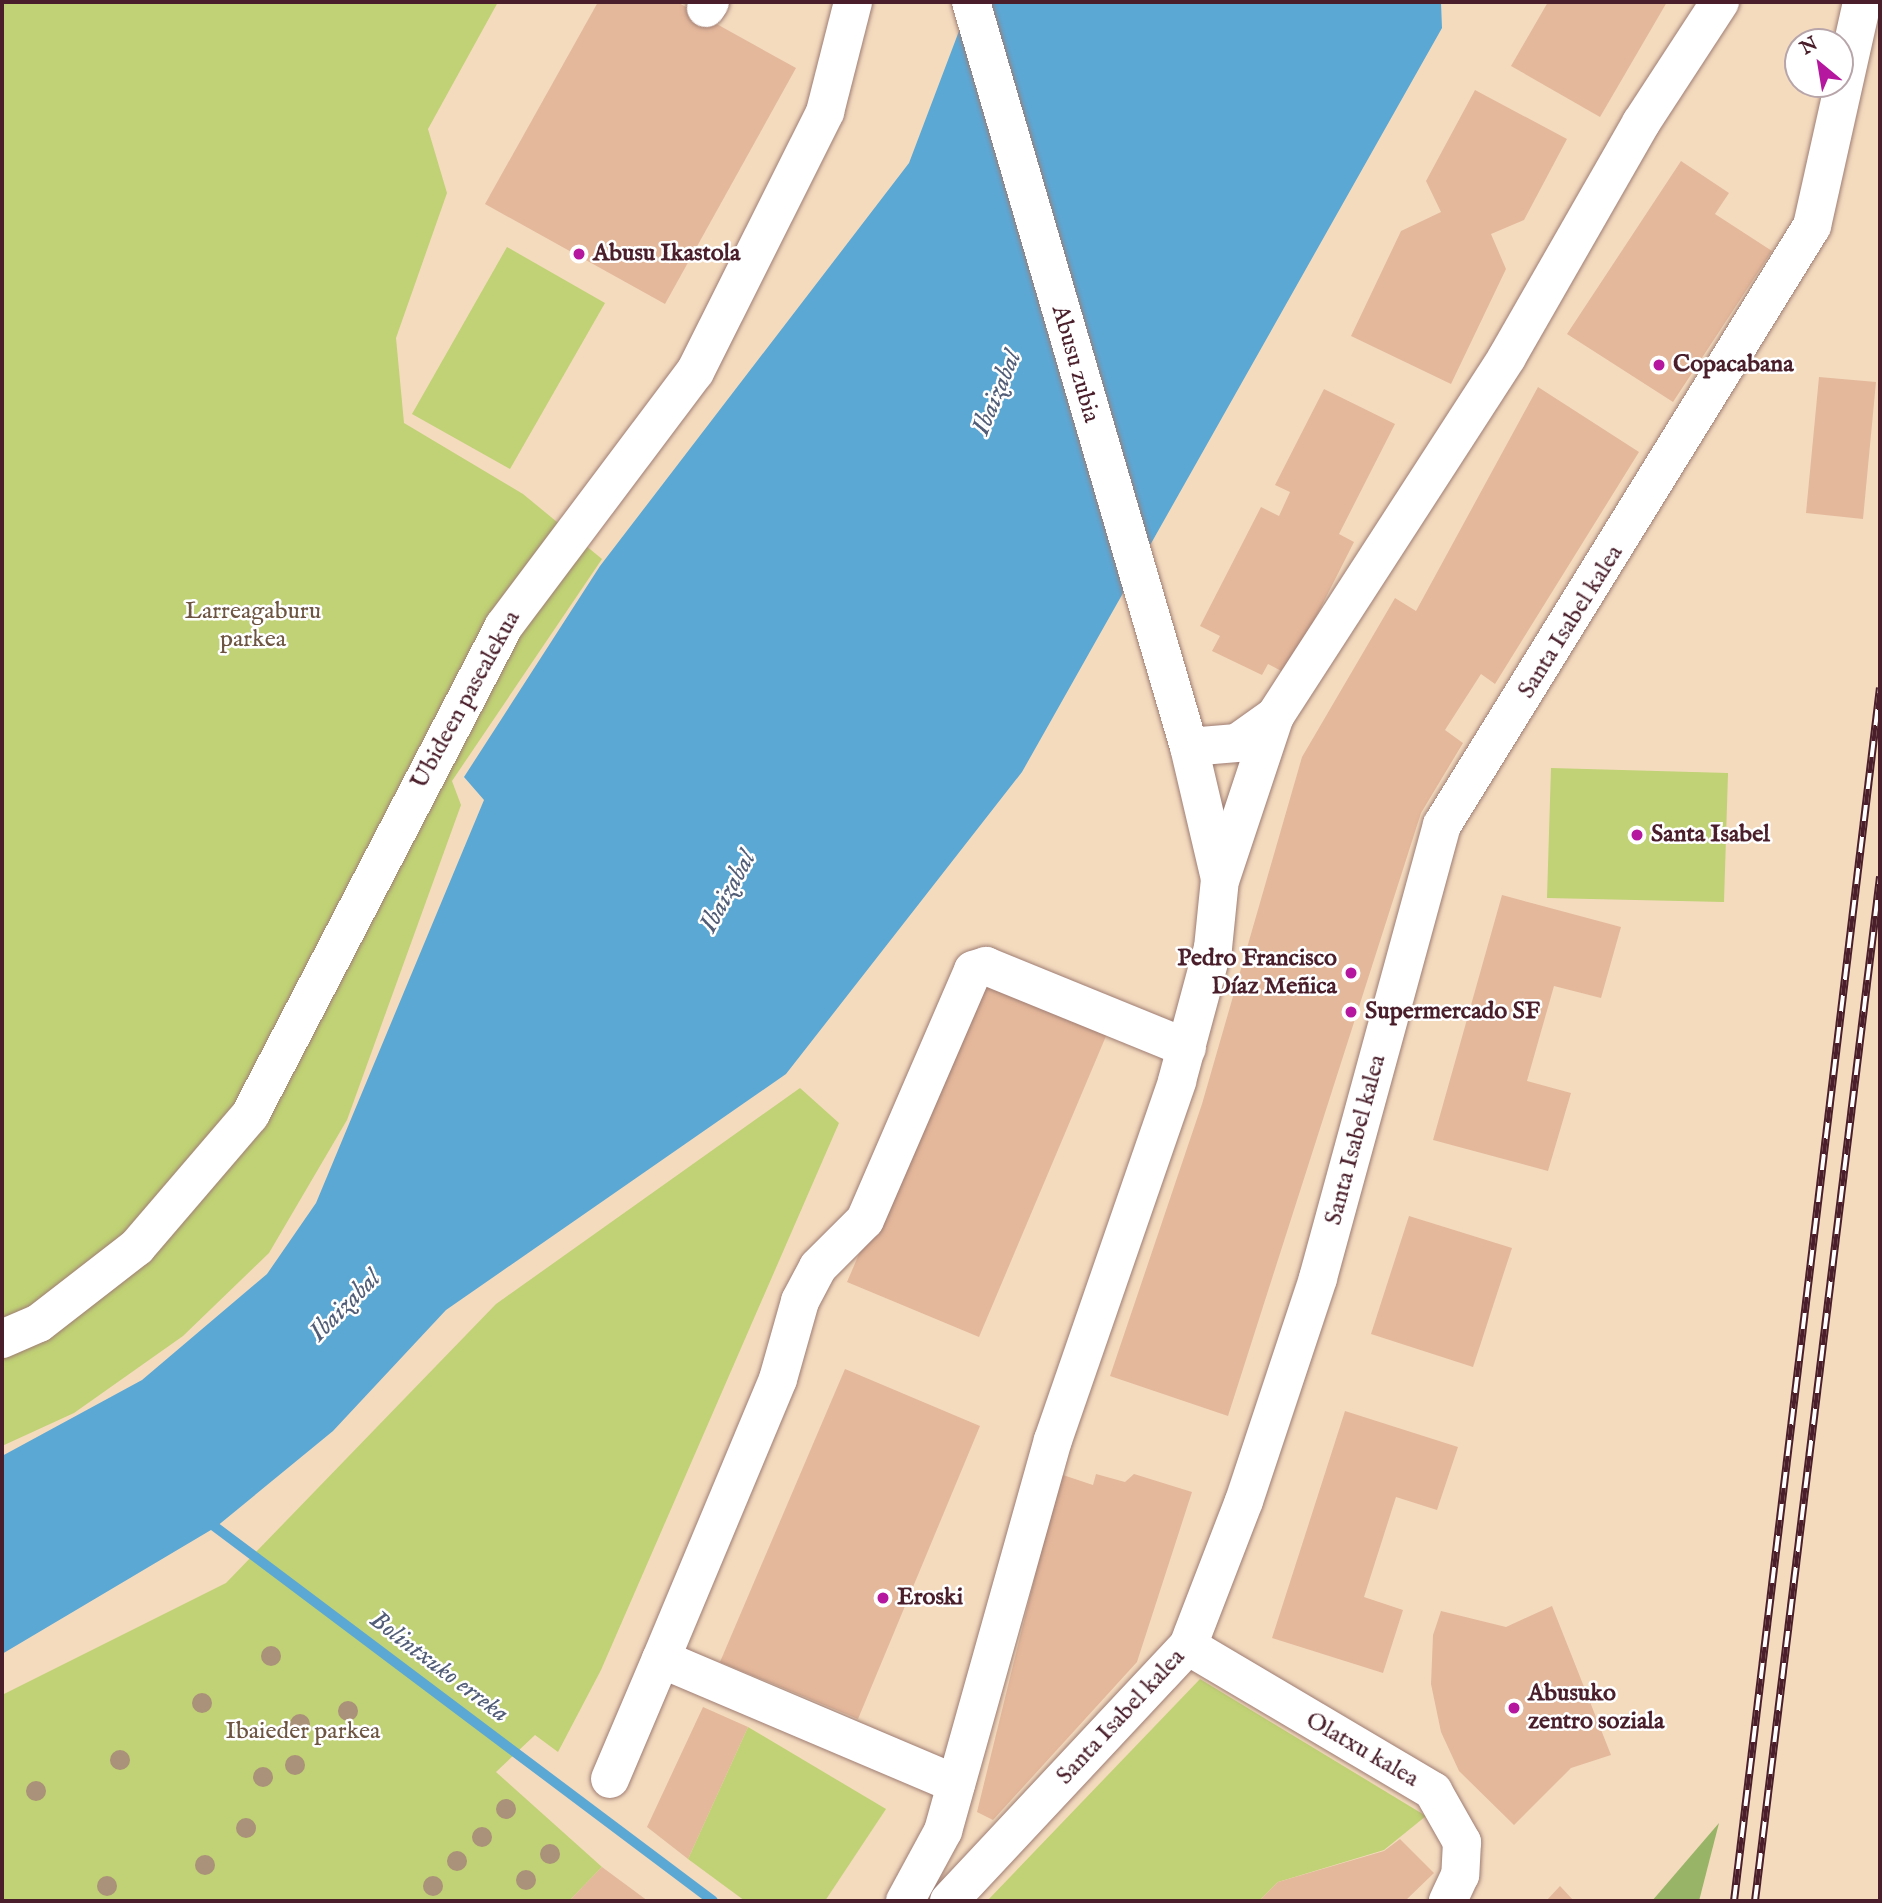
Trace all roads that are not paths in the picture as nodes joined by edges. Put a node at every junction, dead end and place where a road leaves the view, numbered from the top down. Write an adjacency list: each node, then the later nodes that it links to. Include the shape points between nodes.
1 (853, 2): 9 (street, Ubideen pasealekua, via 825,112 695,372 504,626 250,1115 137,1247 39,1322)
2 (971, 2): 6 (street, Abusu zubia)
3 (1720, 2): 5 (street, via 1642,123 1507,357)
4 (1862, 2): 10 (street, Santa Isabel kalea, via 1812,226 1442,825 1318,1278 1244,1501)
5 (1275, 716): 6 (street, via 1237,743); 7 (street)
6 (1185, 736): 7 (street, Abusu zubia)
7 (1220, 879): 8 (street, via 1213,948)
8 (1187, 1048): 11 (street, via 986,966 973,970 865,1220 818,1267 800,1301 778,1379); 13 (street, via 1053,1440)
9 (2, 1339)
10 (1188, 1646): 15 (street, Santa Isabel kalea); 16 (street, Olatxu kalea, via 1433,1791 1462,1842 1460,1875)
11 (661, 1659): 12 (street); 13 (street)
12 (610, 1780)
13 (956, 1784): 14 (street, via 943,1831)
14 (905, 1901)
15 (949, 1901)
16 (1448, 1901)

